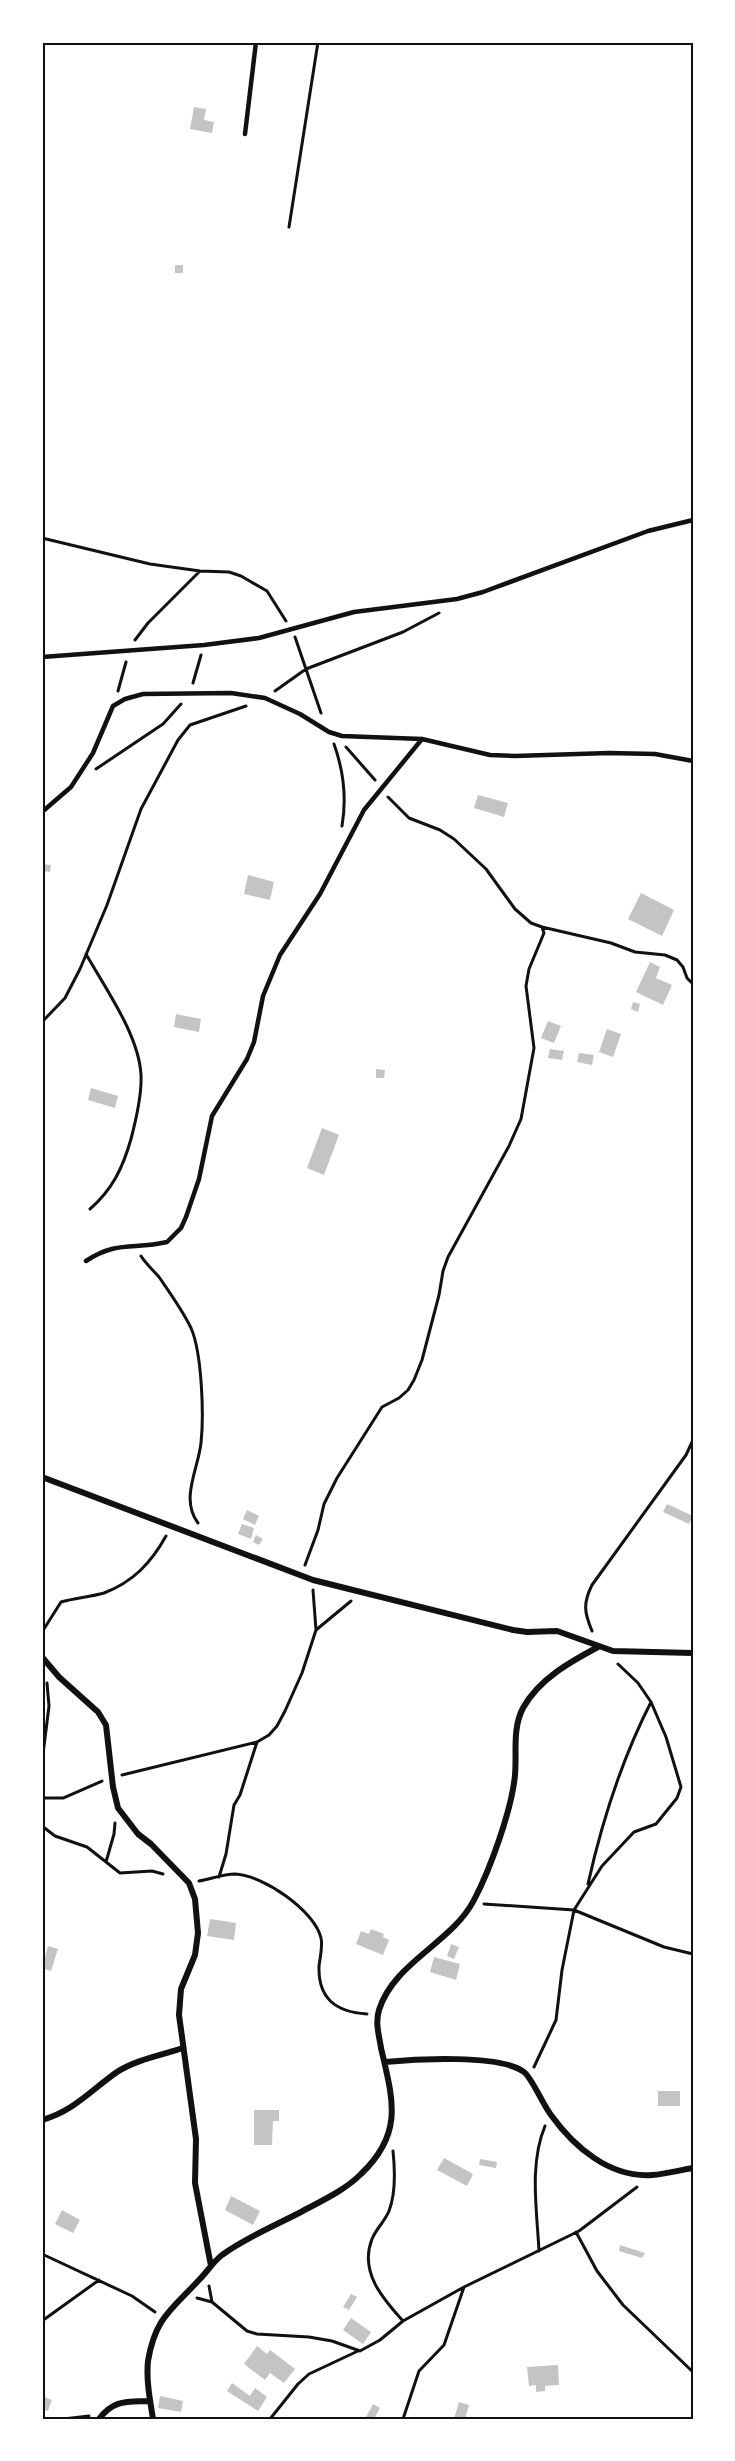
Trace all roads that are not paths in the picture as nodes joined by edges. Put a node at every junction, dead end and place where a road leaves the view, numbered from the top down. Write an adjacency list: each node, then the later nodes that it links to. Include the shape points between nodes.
1 (256, 42): 2 (lane)
2 (245, 134)
3 (693, 520): 4 (lane, via 648,531 457,599 354,612 259,638)
4 (42, 657)
5 (422, 739): 6 (lane, via 515,756 655,754); 7 (lane, via 335,735 265,698 231,693 143,694 113,706 93,753 71,787); 8 (lane, via 364,810 320,894 271,973 248,1059 212,1116 197,1188 181,1228 167,1242 114,1247)
6 (693, 760)
7 (42, 812)
8 (86, 1261)
9 (42, 1477): 10 (street, via 313,1580 513,1630 557,1631)
10 (598, 1647): 11 (street, via 630,1653); 14 (street, via 543,1682 522,1709 516,1734 513,1789 491,1862 473,1903 461,1919 385,1994 377,2015)
11 (693, 1653)
12 (43, 1659): 13 (street, via 98,1712 106,1725 115,1799 124,1817 186,1881 195,1899 195,1956 181,1989)
13 (183, 2048): 15 (street, via 118,2071 88,2097 57,2116); 17 (street, via 196,2139 195,2183)
14 (385, 2062): 16 (street, via 445,2058 506,2064 529,2077 550,2114 578,2146 599,2161 631,2174 652,2175); 17 (street, via 392,2100 391,2131 374,2162 344,2189 235,2247)
15 (42, 2120)
16 (693, 2168)
17 (211, 2266): 18 (street, via 162,2317 149,2359)
18 (150, 2401): 19 (street, via 115,2404); 20 (street)
19 (100, 2417)
20 (153, 2419)

